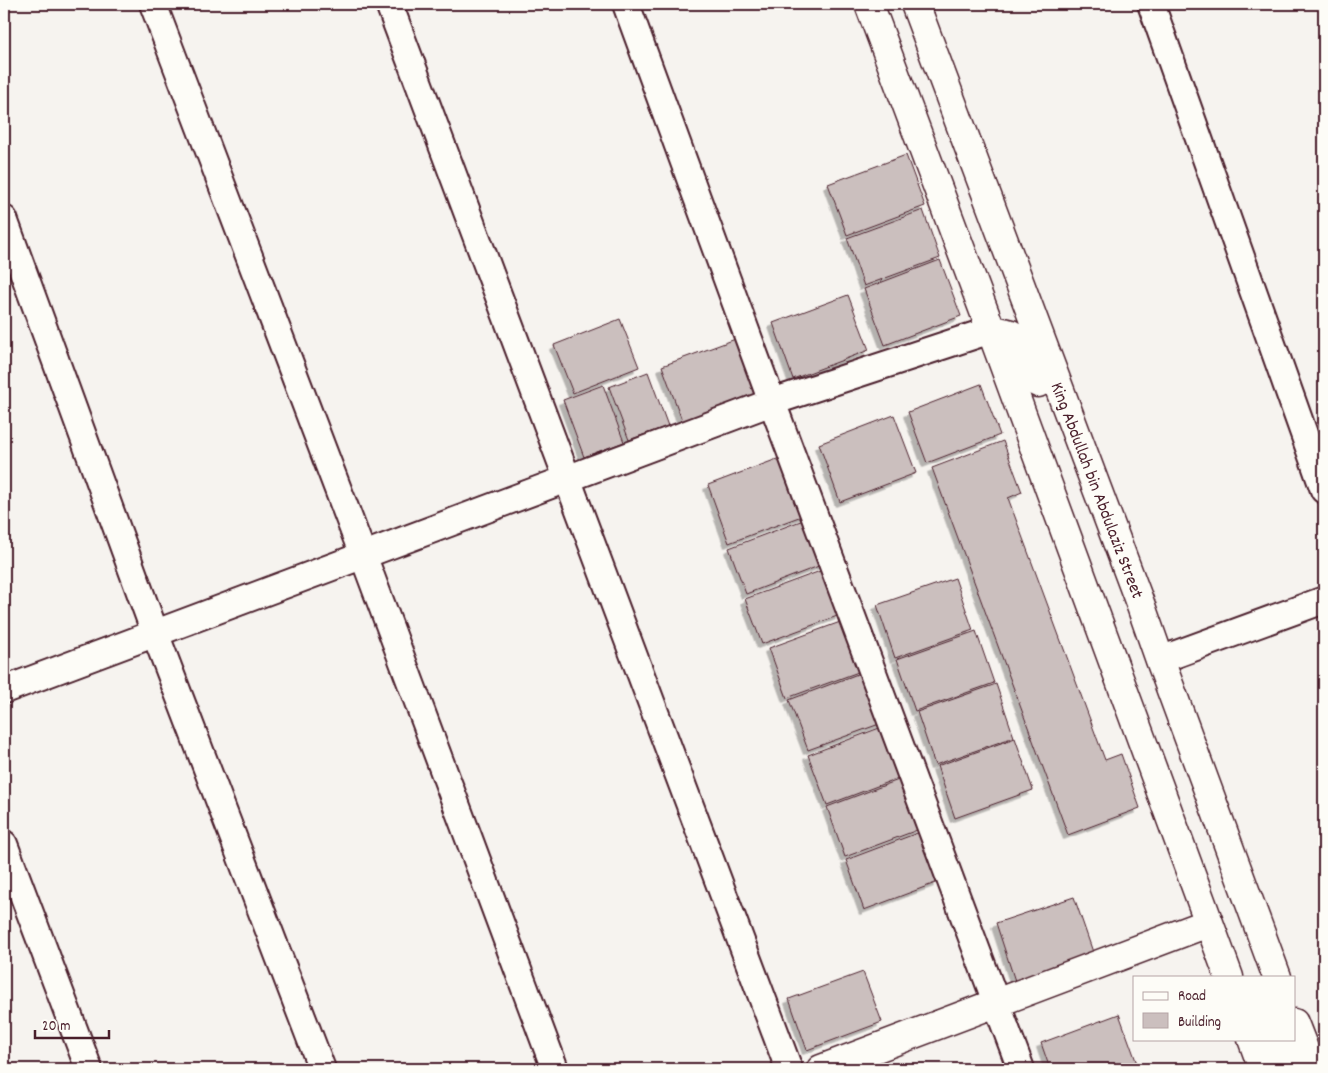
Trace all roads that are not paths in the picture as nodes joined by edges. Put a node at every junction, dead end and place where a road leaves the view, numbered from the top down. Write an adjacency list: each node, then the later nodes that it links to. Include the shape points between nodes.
1 (153, 4): 12 (street)
2 (389, 4): 10 (street)
3 (626, 4): 9 (street)
4 (869, 4): 8 (main road)
5 (915, 4): 14 (main road, King Abdullah bin Abdulaziz Street)
6 (1151, 4): 11 (street)
7 (4, 219): 15 (street)
8 (991, 330): 9 (street); 14 (main road, via 1010,334 1023,346 1112,561); 19 (main road)
9 (772, 402): 10 (street); 22 (street)
10 (568, 479): 12 (street); 29 (street)
11 (1324, 490)
12 (364, 555): 15 (street); 28 (street)
13 (1324, 600): 16 (street)
14 (1141, 606): 16 (main road, King Abdullah bin Abdulaziz Street)
15 (155, 634): 17 (street); 27 (street)
16 (1160, 660): 21 (main road, King Abdullah bin Abdulaziz Street)
17 (4, 690)
18 (4, 844): 26 (street)
19 (1208, 923): 20 (main road); 22 (main road)
20 (1229, 974)
21 (1277, 976)
22 (996, 1004): 30 (main road); 31 (street)
23 (1296, 1028): 34 (main road)
24 (1252, 1040): 32 (main road)
25 (1276, 1040): 33 (main road)
26 (89, 1069)
27 (322, 1069)
28 (555, 1069)
29 (789, 1069)
30 (821, 1069)
31 (1021, 1069)
32 (1263, 1069)
33 (1288, 1069)
34 (1312, 1069)

